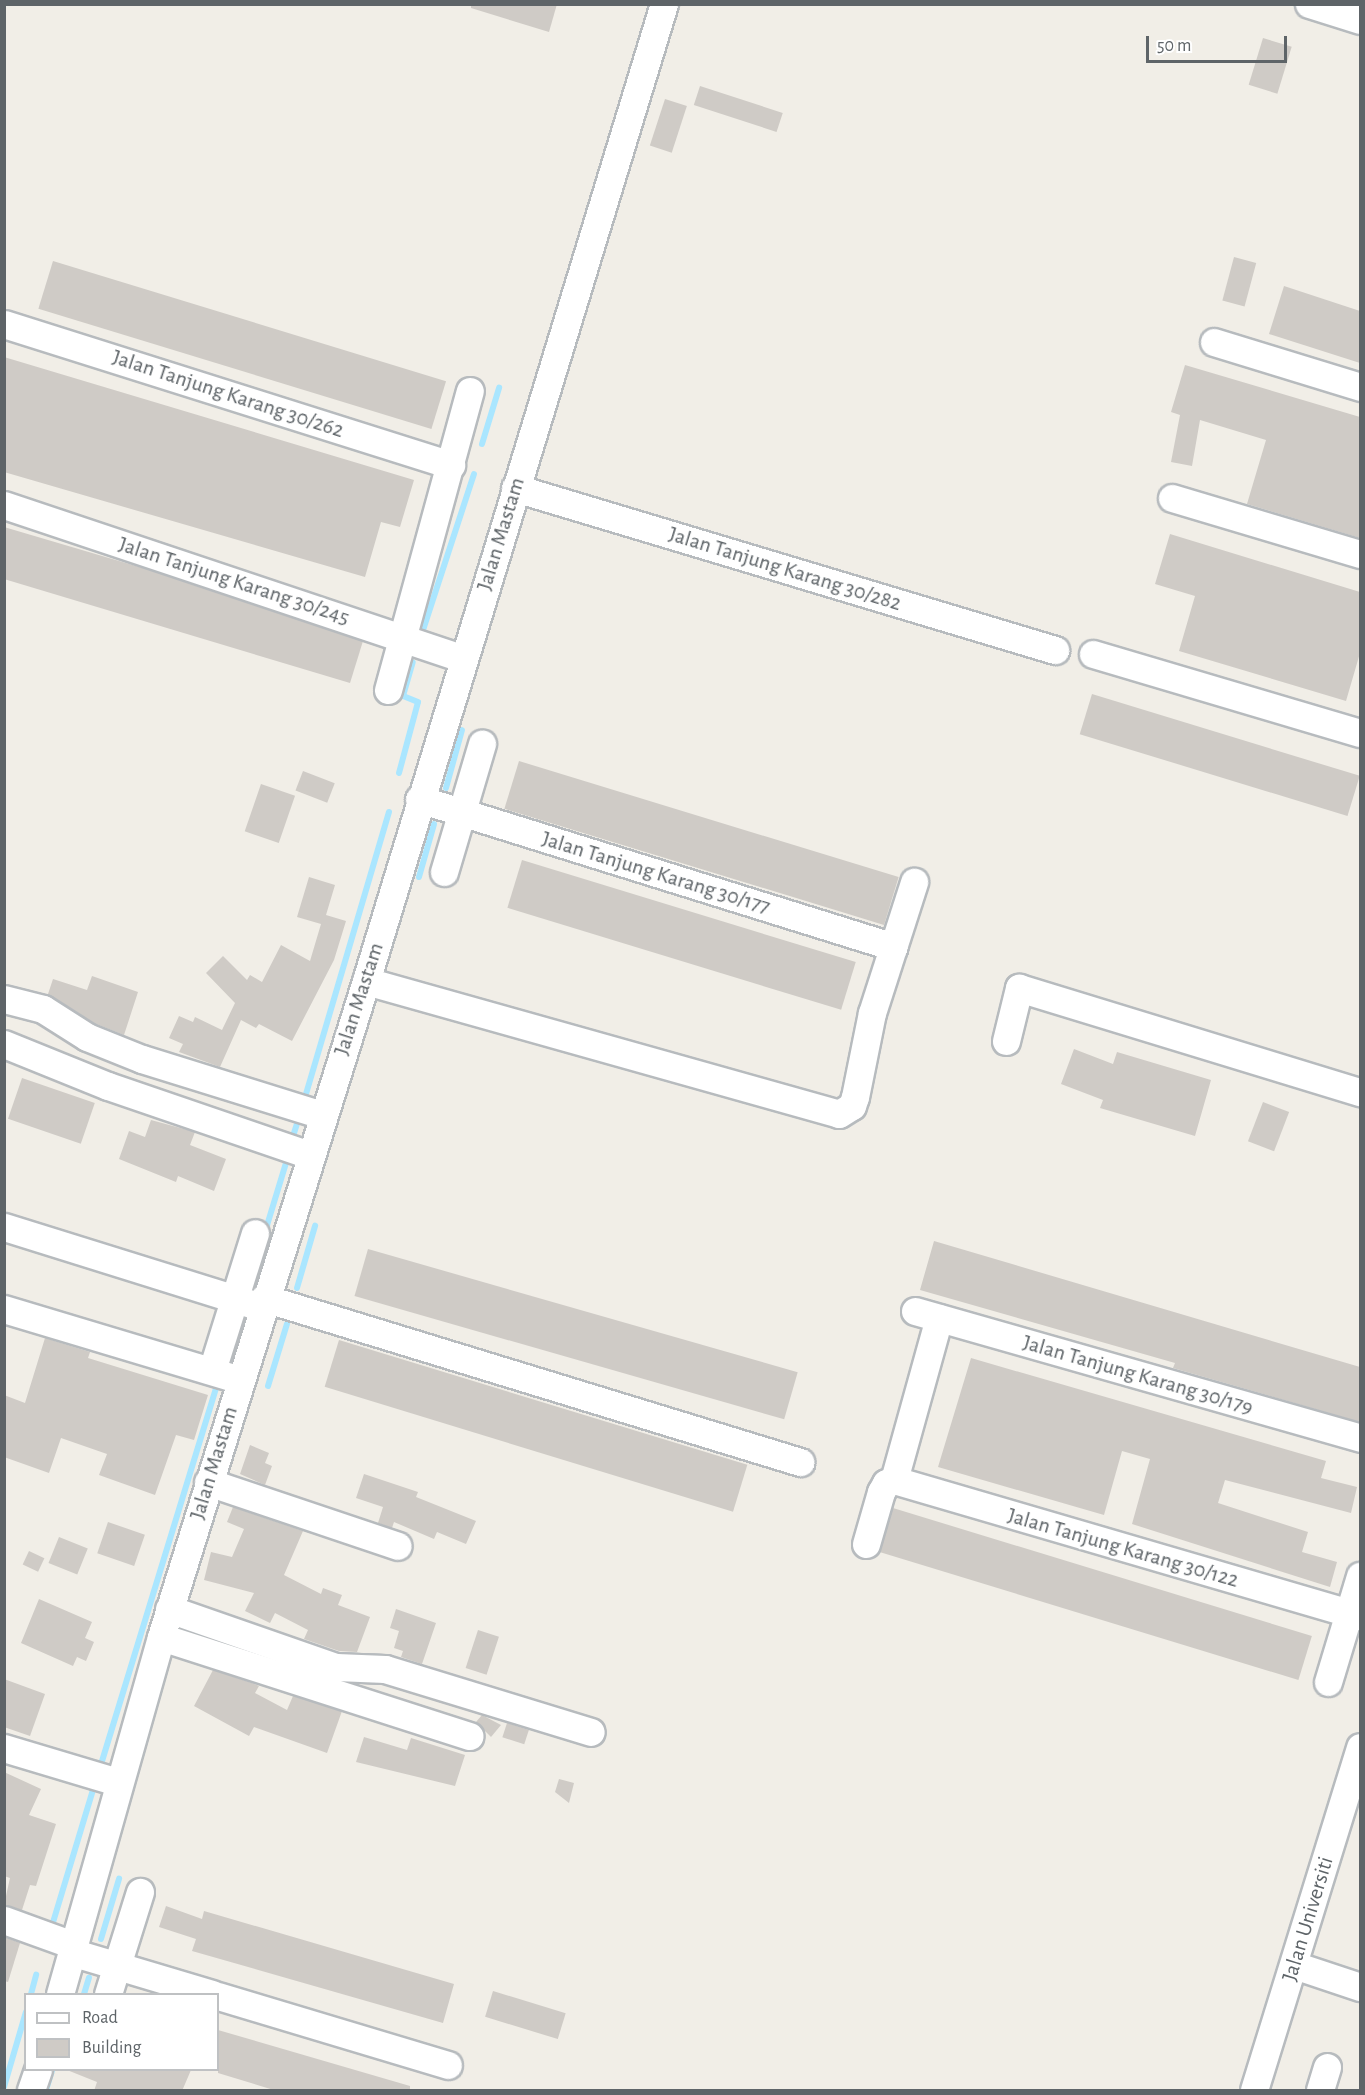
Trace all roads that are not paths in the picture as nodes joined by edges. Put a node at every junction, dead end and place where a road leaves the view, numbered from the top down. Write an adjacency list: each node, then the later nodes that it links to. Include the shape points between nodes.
1 (664, 4): 9 (street, Jalan Mastam)
2 (1309, 4): 3 (street)
3 (1360, 20)
4 (4, 324): 8 (street, Jalan Tanjung Karang 30/262)
5 (1214, 342): 6 (street)
6 (1360, 387)
7 (470, 391): 8 (street)
8 (451, 465): 13 (street)
9 (515, 488): 14 (street, Jalan Tanjung Karang 30/282); 16 (street, Jalan Mastam)
10 (1172, 498): 12 (street)
11 (4, 505): 13 (street, Jalan Tanjung Karang 30/245)
12 (1360, 554)
13 (404, 638): 16 (street, Jalan Tanjung Karang 30/245); 17 (street)
14 (1055, 650)
15 (1093, 654): 18 (street)
16 (462, 658): 20 (street, Jalan Mastam)
17 (388, 690)
18 (1360, 733)
19 (482, 744): 21 (street)
20 (419, 799): 21 (street, Jalan Tanjung Karang 30/177); 25 (street, Jalan Mastam)
21 (462, 813): 22 (street); 24 (street, Jalan Tanjung Karang 30/177)
22 (444, 872)
23 (914, 882): 24 (street)
24 (893, 947): 25 (street, via 872,1013 855,1097 852,1106 839,1114)
25 (366, 981): 30 (street, Jalan Mastam)
26 (4, 999): 30 (street, via 43,1009 87,1037 142,1059)
27 (1006, 1041): 29 (street, via 1019,988)
28 (4, 1044): 31 (street, via 108,1086)
29 (1360, 1092)
30 (322, 1115): 31 (street, Jalan Mastam)
31 (309, 1155): 35 (street, Jalan Mastam)
32 (4, 1227): 34 (street)
33 (255, 1233): 34 (street)
34 (234, 1299): 35 (street); 37 (street)
35 (263, 1302): 37 (street, Jalan Mastam); 39 (street)
36 (4, 1309): 37 (street)
37 (224, 1373): 40 (street, Jalan Mastam)
38 (1360, 1438): 41 (street, Jalan Tanjung Karang 30/179, via 927,1314)
39 (800, 1462)
40 (208, 1482): 43 (street); 45 (street, Jalan Mastam)
41 (890, 1482): 42 (street, via 876,1505); 46 (street, Jalan Tanjung Karang 30/122)
42 (866, 1545)
43 (398, 1546)
44 (1360, 1576): 46 (street)
45 (169, 1609): 47 (street, Jalan Mastam); 49 (street, via 336,1667 385,1669)
46 (1355, 1615): 48 (street)
47 (160, 1636): 50 (street); 53 (street, Jalan Mastam)
48 (1328, 1682)
49 (591, 1732)
50 (470, 1736)
51 (1360, 1747): 54 (street, Jalan Universiti)
52 (4, 1748): 53 (street)
53 (112, 1781): 57 (street, Jalan Mastam)
54 (1352, 1801): 58 (street, Jalan Universiti)
55 (140, 1892): 57 (street)
56 (4, 1920): 57 (street)
57 (78, 1951): 60 (street, Jalan Mastam); 61 (street); 62 (street)
58 (1294, 1965): 59 (street); 67 (street, Jalan Universiti)
59 (1360, 1987)
60 (61, 1993)
61 (107, 1993)
62 (206, 1993)
63 (219, 1996): 64 (street)
64 (448, 2066)
65 (38, 2071): 66 (street)
66 (31, 2091)
67 (1254, 2091)

